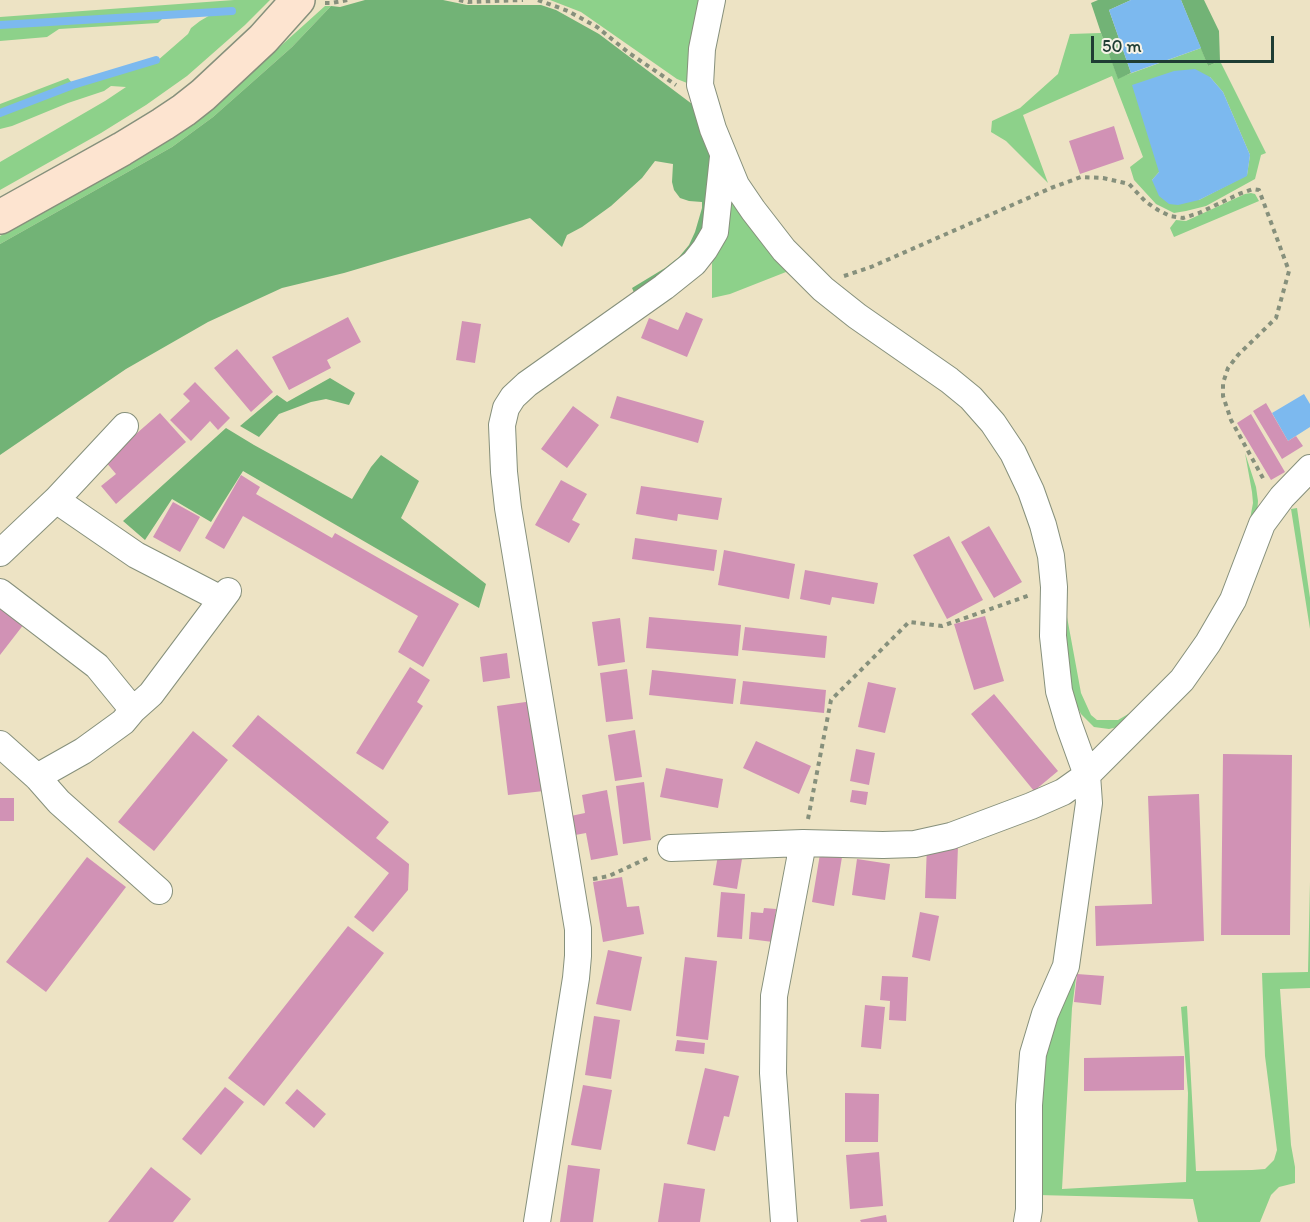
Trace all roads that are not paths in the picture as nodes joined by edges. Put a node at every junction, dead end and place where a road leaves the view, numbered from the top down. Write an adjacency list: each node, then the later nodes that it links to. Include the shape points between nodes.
1 (298, 0): 4 (main road, via 264,39 184,110)
2 (712, 0): 3 (street, via 702,49 700,85)
3 (723, 157): 12 (street, via 736,185 784,250 857,316 971,398 1013,453 1031,491 1051,556 1059,691); 17 (street, via 715,232 694,263 527,384 506,408 502,425 508,508 579,929)
4 (0, 217)
5 (125, 426): 7 (street)
6 (1310, 468): 12 (street, via 1262,524 1233,600 1182,680)
7 (56, 500): 8 (street); 10 (street, via 136,555 224,595 151,694)
8 (0, 553)
9 (0, 592): 10 (street, via 98,666)
10 (133, 710): 13 (street, via 83,751)
11 (0, 744): 13 (street)
12 (1087, 776): 14 (street, via 1063,792 951,836 915,844); 19 (street, via 1089,803 1066,966 1033,1054)
13 (37, 777): 16 (street, via 59,802)
14 (803, 843): 15 (street); 18 (street, via 774,996 773,1073)
15 (671, 848)
16 (159, 891)
17 (537, 1222)
18 (784, 1222)
19 (1027, 1222)

